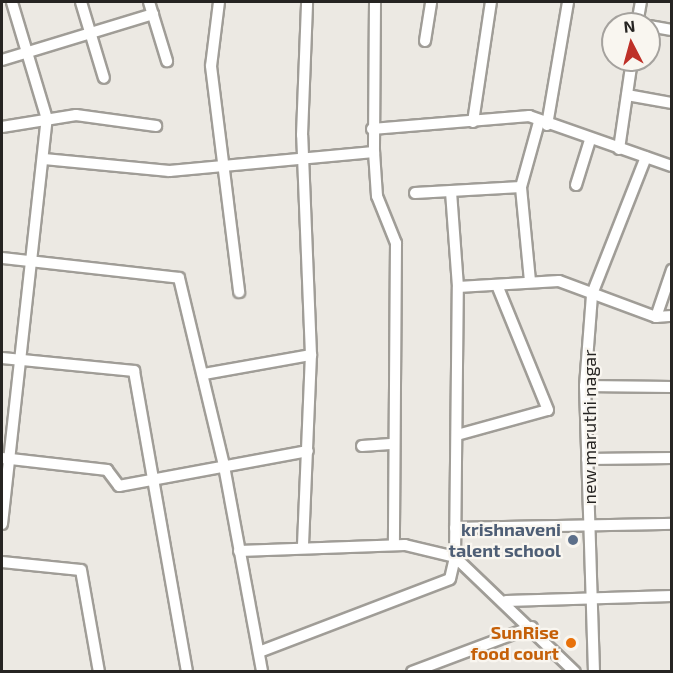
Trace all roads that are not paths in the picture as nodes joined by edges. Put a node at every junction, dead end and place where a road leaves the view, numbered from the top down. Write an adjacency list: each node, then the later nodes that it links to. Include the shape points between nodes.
1 (12, 2): 13 (street)
2 (81, 2): 11 (street)
3 (149, 2): 10 (street)
4 (219, 2): 32 (street, via 211,66)
5 (307, 2): 29 (street)
6 (375, 2): 25 (street)
7 (431, 2): 12 (street)
8 (491, 2): 21 (street)
9 (568, 2): 22 (street)
10 (153, 14): 11 (street); 15 (street)
11 (91, 32): 13 (street); 17 (street)
12 (424, 41)
13 (28, 52): 14 (street); 20 (street)
14 (2, 60)
15 (167, 61)
16 (630, 72): 18 (street)
17 (104, 78)
18 (627, 95): 19 (street); 27 (street)
19 (672, 103)
20 (47, 118): 23 (street, via 76,115); 24 (street); 31 (street)
21 (473, 122): 22 (street, via 529,116); 25 (street)
22 (543, 124): 26 (street); 35 (street)
23 (156, 126)
24 (2, 127)
25 (372, 129): 28 (street)
26 (590, 140): 27 (street); 34 (street)
27 (618, 149): 30 (street)
28 (374, 152): 29 (street); 55 (street, via 378,196 396,243)
29 (303, 156): 32 (street); 48 (street)
30 (646, 157): 33 (street); 45 (street, new maruthi nagar)
31 (44, 159): 32 (street, via 170,171); 39 (street)
32 (225, 166): 44 (street)
33 (672, 166)
34 (576, 185)
35 (521, 187): 36 (street); 41 (street)
36 (451, 191): 37 (street); 43 (street)
37 (416, 193)
38 (2, 258): 39 (street)
39 (33, 263): 50 (street); 51 (street, via 179,278)
40 (672, 270): 47 (street)
41 (530, 281): 42 (street); 45 (street, via 559,281)
42 (497, 285): 43 (street); 54 (street, via 548,410)
43 (458, 287): 54 (street)
44 (239, 292)
45 (592, 294): 47 (street); 52 (street, new maruthi nagar)
46 (672, 316): 47 (street)
47 (656, 317)
48 (311, 355): 51 (street); 57 (street)
49 (2, 358): 50 (street)
50 (21, 360): 58 (street); 62 (street, via 134,371)
51 (204, 374): 61 (street)
52 (585, 386): 53 (street); 60 (street, new maruthi nagar)
53 (672, 387)
54 (457, 435): 66 (street)
55 (394, 444): 56 (street); 68 (street)
56 (362, 446)
57 (308, 451): 61 (street); 67 (street)
58 (5, 458): 62 (street, via 107,471 119,486); 63 (street)
59 (672, 458): 60 (street)
60 (587, 459): 65 (street, new maruthi nagar)
61 (224, 466): 62 (street); 69 (street)
62 (152, 480): 80 (street)
63 (2, 524)
64 (672, 524): 65 (street)
65 (590, 525): 66 (street); 74 (street, new maruthi nagar)
66 (455, 528): 70 (street)
67 (303, 545): 68 (street); 69 (street)
68 (394, 545): 70 (street)
69 (239, 551): 78 (street)
70 (455, 558): 72 (street); 73 (street)
71 (2, 562): 79 (street, via 81,570)
72 (471, 573): 73 (street); 76 (street)
73 (450, 579): 78 (street)
74 (593, 596): 75 (street); 76 (street); 84 (street, new maruthi nagar)
75 (672, 596)
76 (506, 601): 77 (street)
77 (532, 627): 82 (street); 83 (street)
78 (259, 652): 81 (street)
79 (99, 672)
80 (187, 672)
81 (262, 672)
82 (412, 672)
83 (575, 672)
84 (594, 672)

